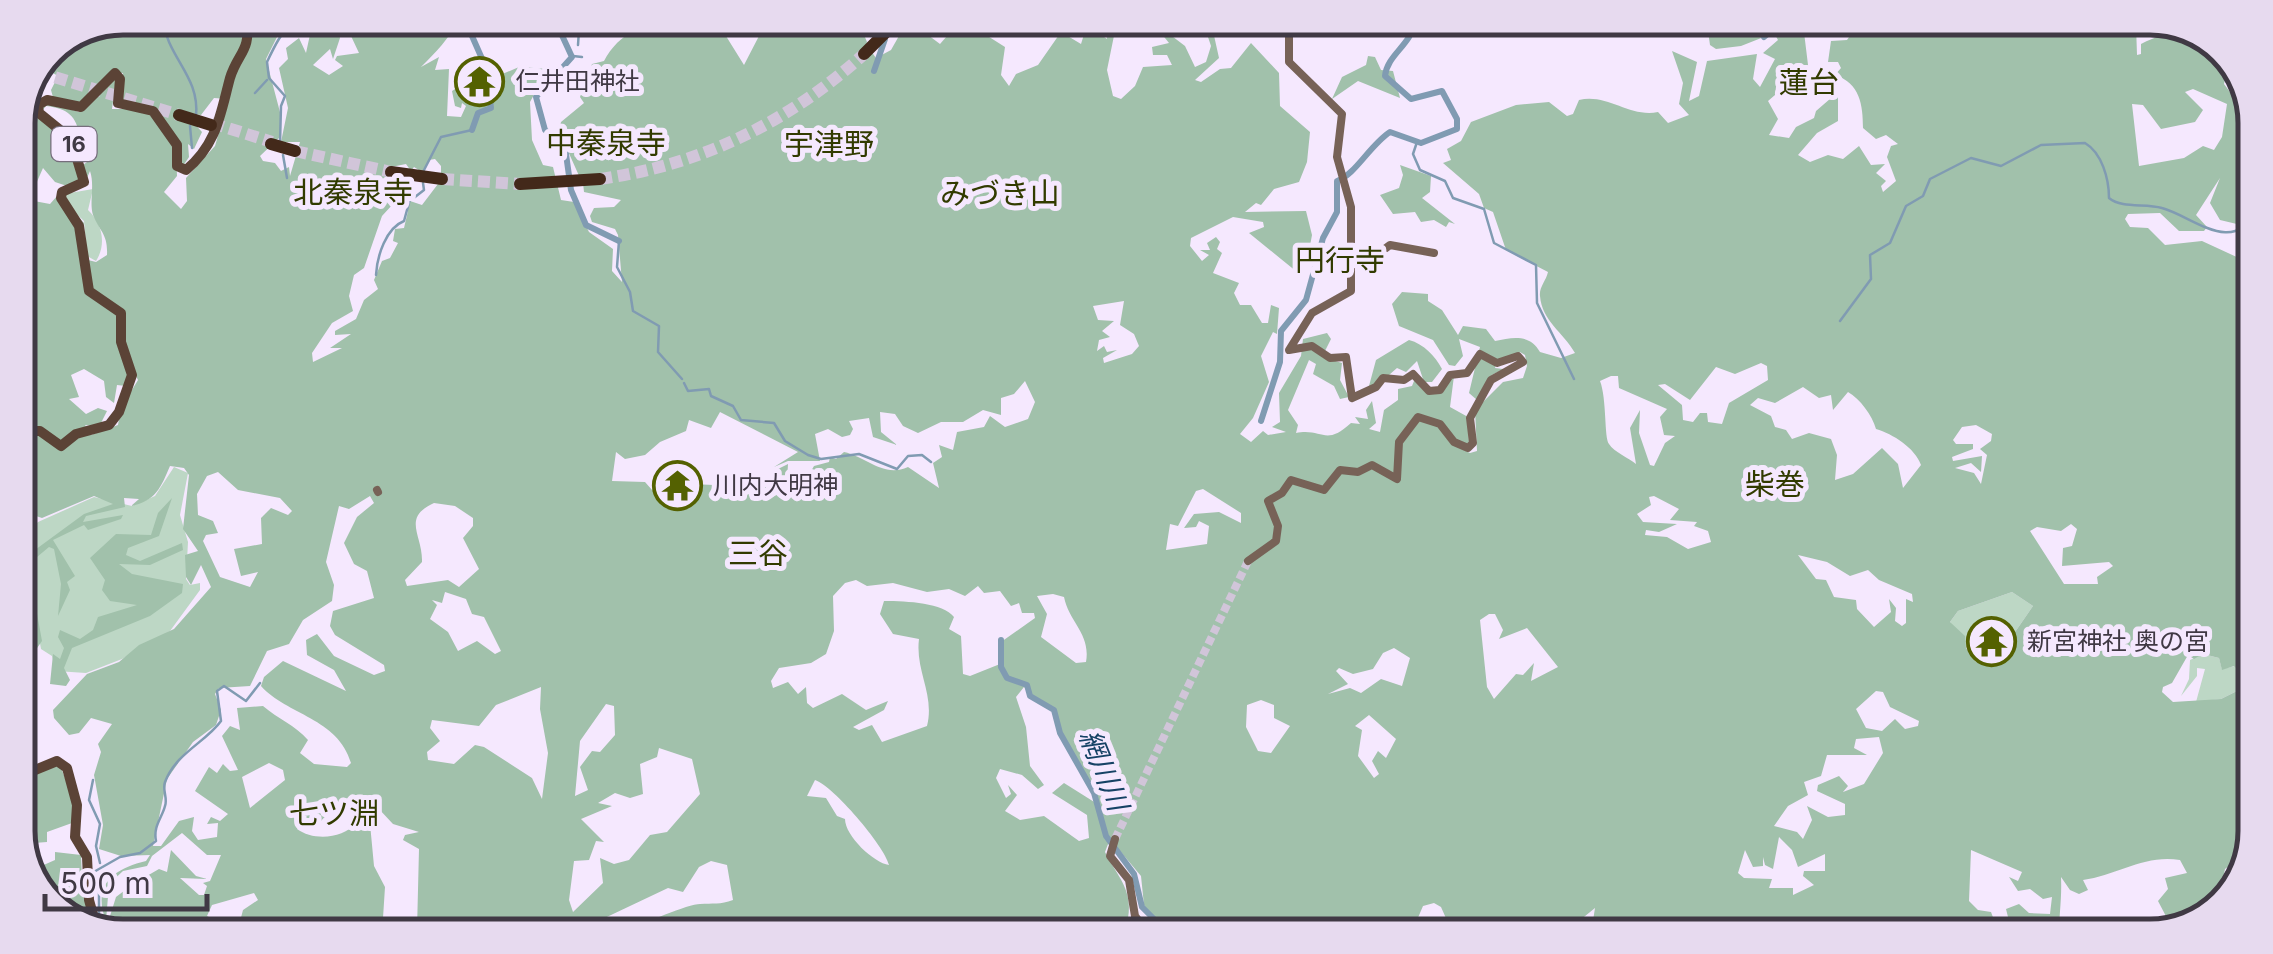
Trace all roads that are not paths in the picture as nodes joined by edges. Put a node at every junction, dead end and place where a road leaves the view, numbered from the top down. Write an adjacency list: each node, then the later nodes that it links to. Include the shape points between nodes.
1 (246, 35): 15 (main road, 16, via 216,137 186,170 177,166 177,145 153,111 116,101 117,74 83,106 38,104 40,114 73,142 84,183 61,198 80,230 89,291 121,313 132,374 113,422 61,446)
2 (882, 35): 4 (highway)
3 (1288, 35): 14 (main road, via 1289,62 1342,114 1337,152 1352,208)
4 (864, 54)
5 (181, 114): 6 (highway)
6 (211, 124)
7 (272, 143): 8 (highway)
8 (296, 150)
9 (391, 171): 10 (highway)
10 (440, 178)
11 (600, 178): 12 (highway)
12 (520, 183)
13 (1434, 253): 14 (main road, via 1390,245 1374,257)
14 (1350, 259): 16 (main road, via 1349,294 1312,314 1289,350 1312,346 1330,358 1346,357 1350,398 1383,378 1406,380 1413,374 1429,391 1440,390 1450,375 1467,373 1480,354 1496,363 1518,356 1523,362 1491,380 1470,418 1470,447 1460,446 1440,424 1416,417 1400,442 1397,479 1372,465 1340,470 1324,490 1290,480 1267,503 1278,537)
15 (35, 432)
16 (1248, 562)
17 (35, 770): 19 (main road, via 57,761 68,771)
18 (1113, 843): 20 (main road, via 1112,860 1130,883)
19 (92, 913)
20 (1137, 919)

